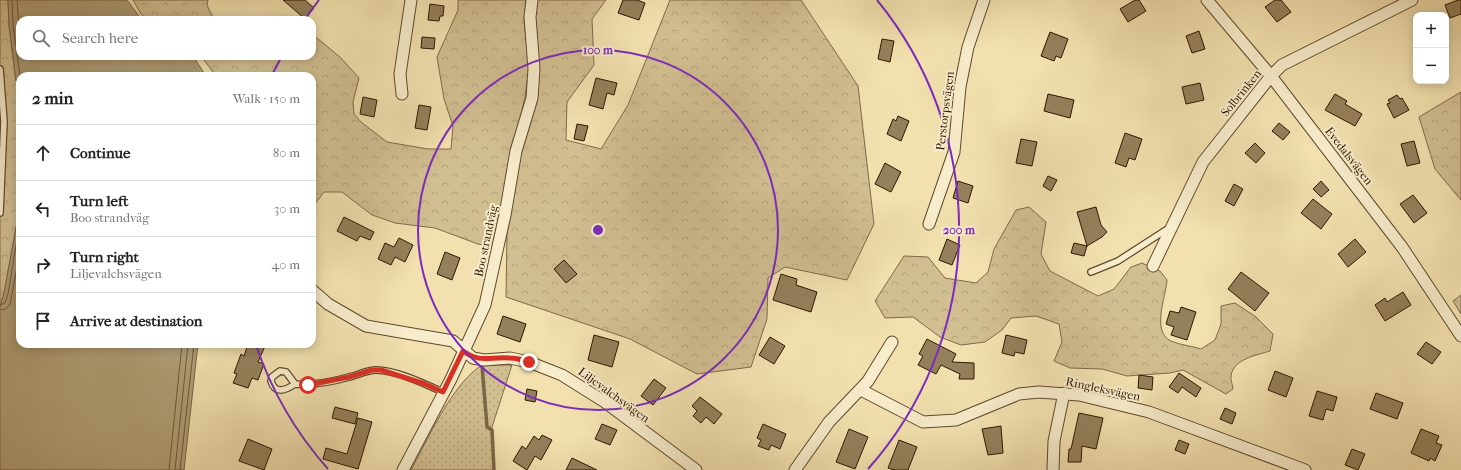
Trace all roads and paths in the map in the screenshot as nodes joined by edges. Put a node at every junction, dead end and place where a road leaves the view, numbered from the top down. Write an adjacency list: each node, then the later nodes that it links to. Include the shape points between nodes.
1 (411, 0): 8 (street, via 400,74)
2 (532, 0): 17 (street, Boo strandväg, via 532,98 516,151 506,215 485,306)
3 (984, 0): 10 (street, Perstorpsvägen, via 962,74 954,152)
4 (1207, 0): 7 (street, Evedalsvägen)
5 (1412, 0): 7 (street, Solbrinken, via 1282,65)
6 (0, 68): 9 (lane, via 4,122)
7 (1271, 76): 11 (street, Solbrinken, via 1203,162); 15 (street, Evedalsvägen, via 1402,247)
8 (402, 94)
9 (0, 213)
10 (929, 224)
11 (1173, 225): 12 (street, Solbrinken); 13 (lane, via 1118,261)
12 (1153, 266)
13 (1091, 272)
14 (316, 294): 17 (street, Liljevalchsvägen, via 328,304 366,326 452,341)
15 (1461, 336)
16 (892, 342): 19 (street)
17 (463, 351): 20 (street, Boo strandväg); 23 (street, Liljevalchsvägen, via 473,358 484,360 510,358 529,362 562,375 605,402)
18 (295, 384): 20 (lane, via 308,385 381,370)
19 (861, 390): 21 (street, Ringleksvägen, via 923,422 934,423 956,420 1019,394); 24 (street, via 843,405)
20 (443, 392): 22 (street, Boo strandväg)
21 (1064, 393): 25 (street, via 1054,441); 26 (street, Ringleksvägen, via 1149,412)
22 (402, 470)
23 (696, 470)
24 (795, 470)
25 (1053, 470)
26 (1305, 470)

